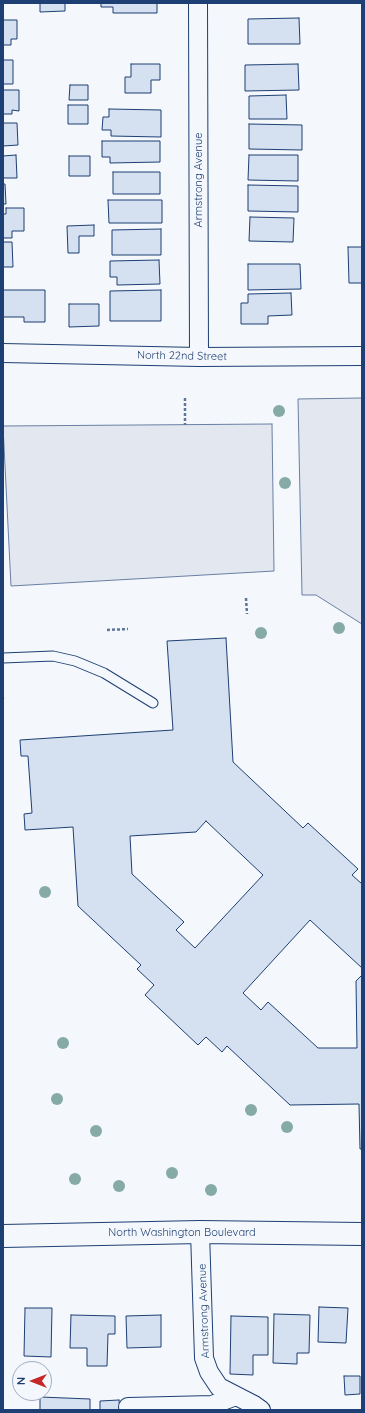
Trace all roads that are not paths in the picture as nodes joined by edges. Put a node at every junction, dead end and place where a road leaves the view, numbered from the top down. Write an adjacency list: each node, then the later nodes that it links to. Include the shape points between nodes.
1 (198, 3): 4 (street, Armstrong Avenue)
2 (3, 353): 4 (street, North 22nd Street)
3 (362, 356): 4 (street, North 22nd Street)
4 (200, 357)
5 (3, 658): 6 (lane, via 53,656 75,661 104,673)
6 (153, 703)
7 (200, 1232): 8 (street, North Washington Boulevard); 9 (street, North Washington Boulevard); 10 (street, Armstrong Avenue, via 204,1358 219,1387)
8 (362, 1234)
9 (3, 1236)
10 (236, 1396): 11 (street, via 212,1405); 12 (street, Armstrong Avenue)
11 (128, 1409)
12 (261, 1410)

